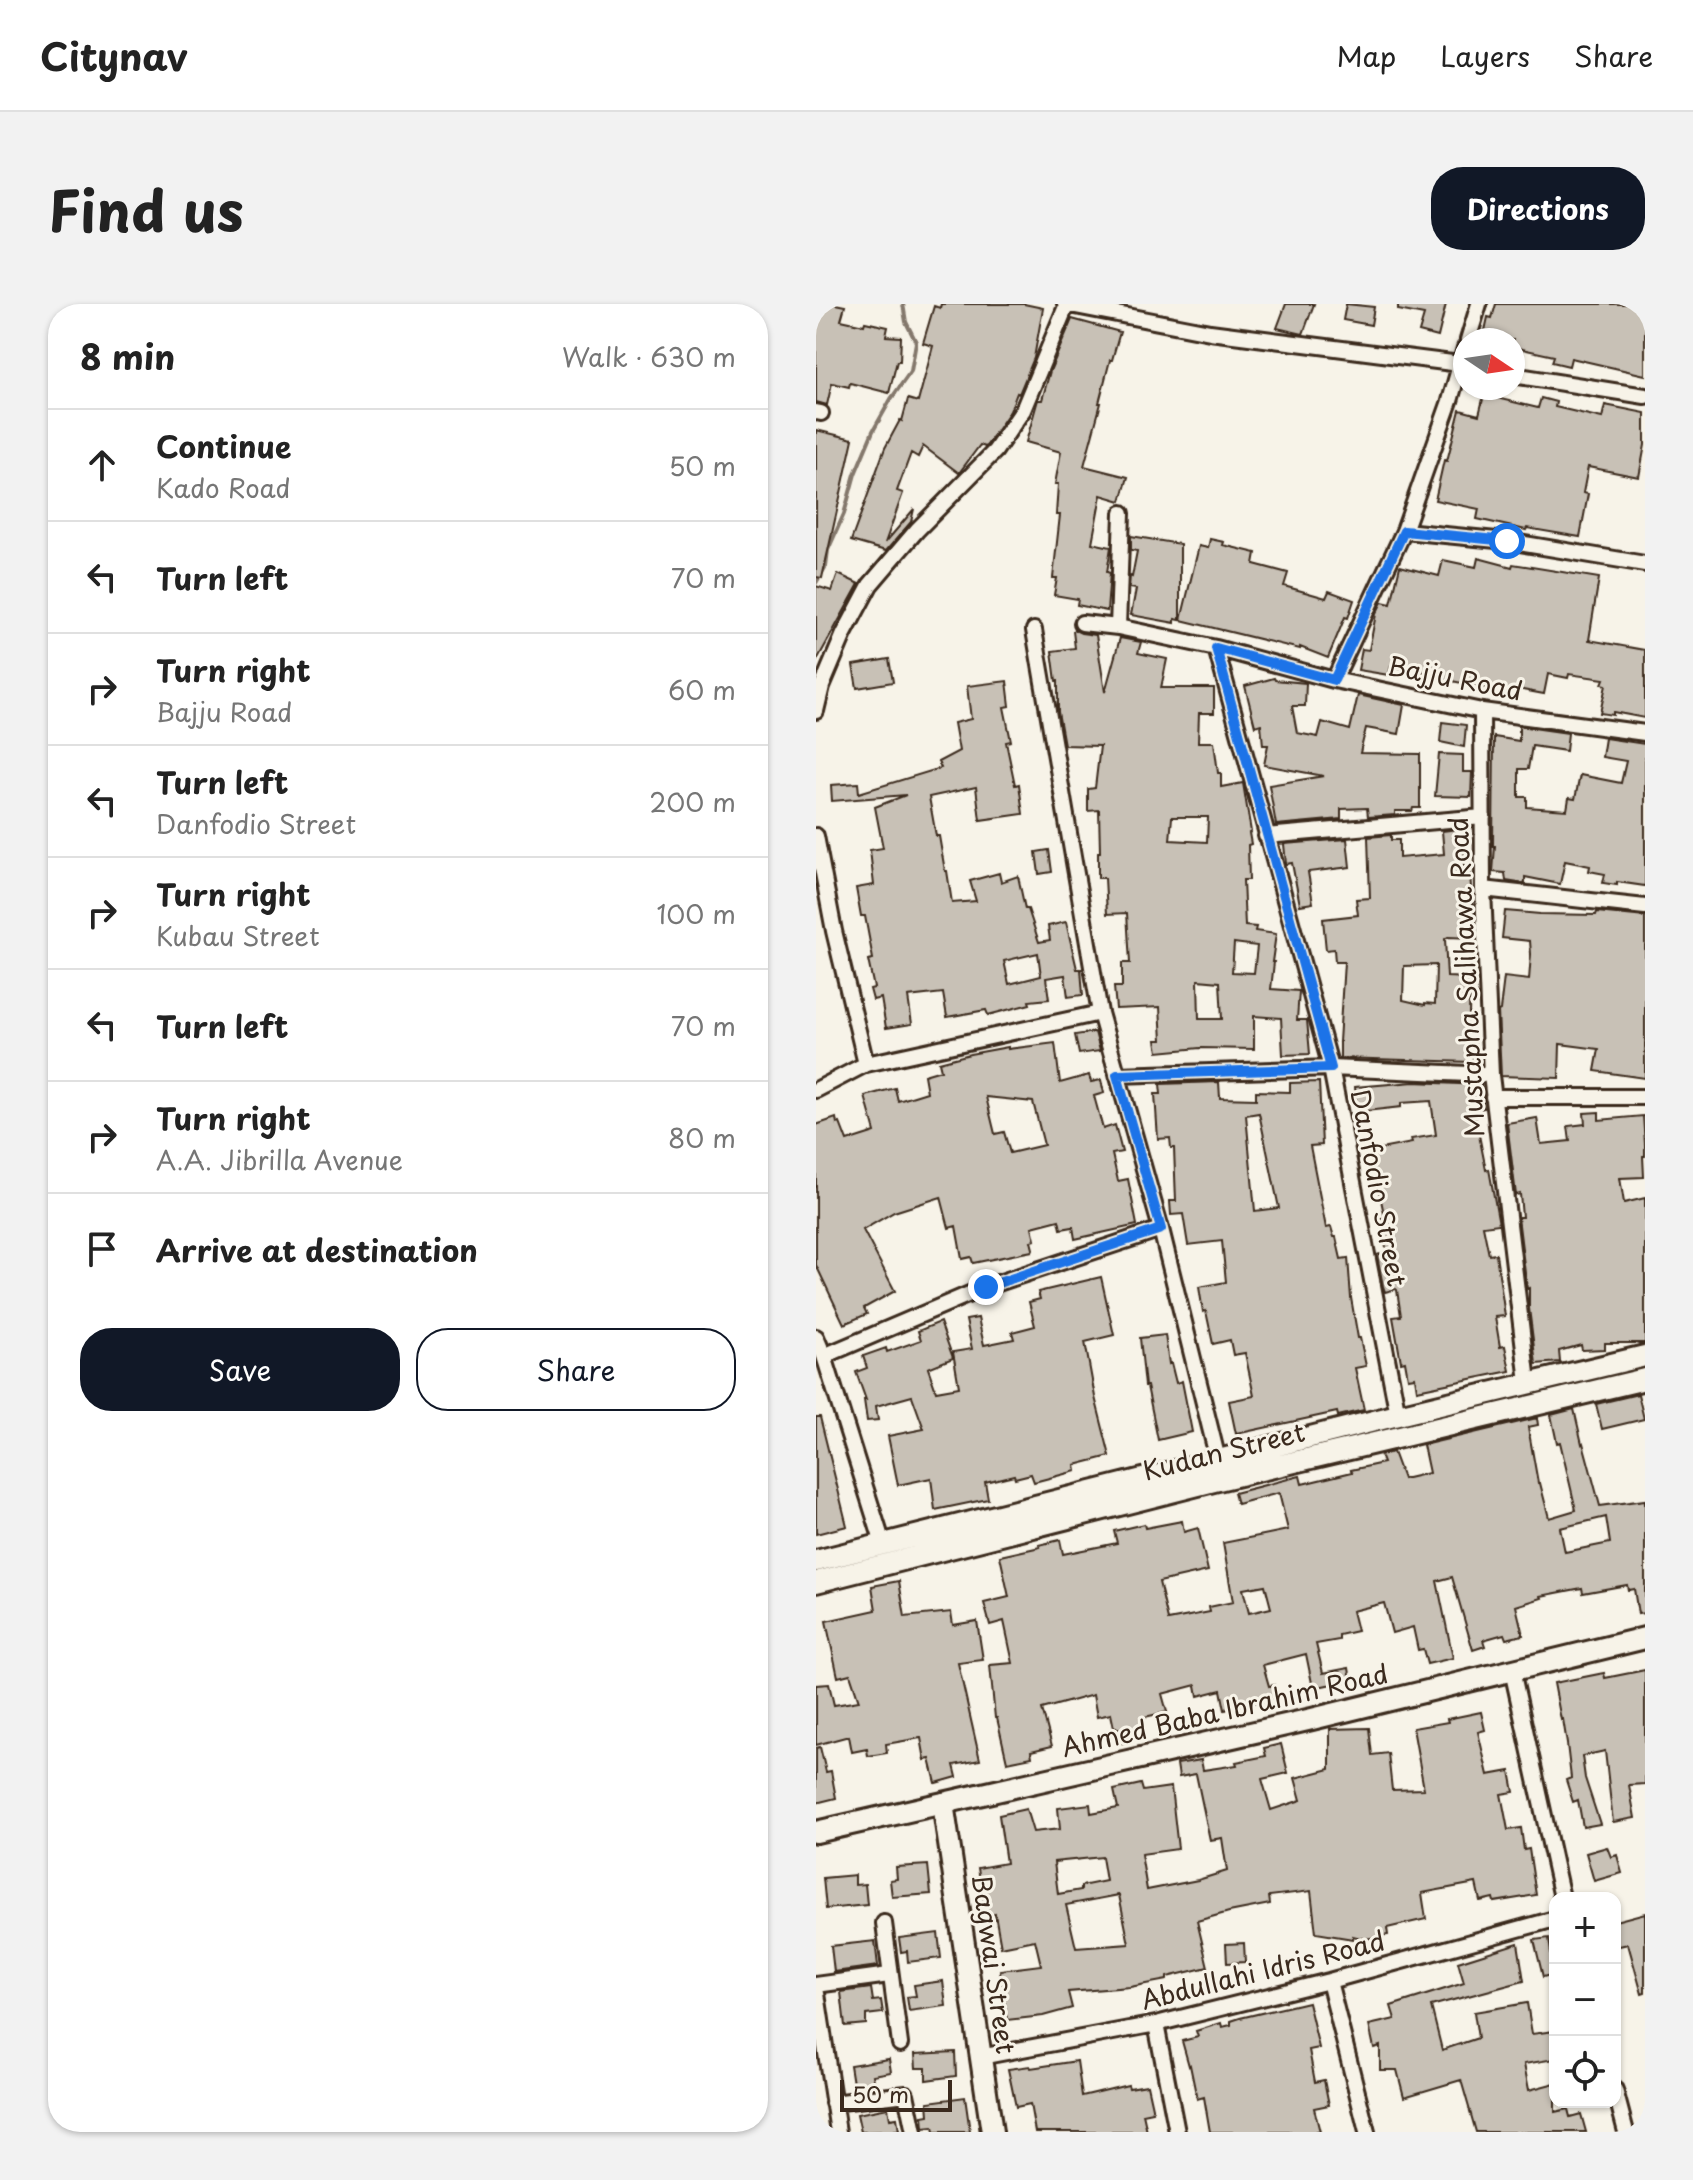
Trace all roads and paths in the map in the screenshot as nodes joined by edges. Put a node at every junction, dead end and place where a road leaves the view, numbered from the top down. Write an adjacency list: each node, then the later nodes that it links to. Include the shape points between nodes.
1 (1479, 304): 3 (street)
2 (1073, 305): 4 (street, via 1210,332); 16 (street, via 1023,410 995,451 870,585 844,634)
3 (1472, 328)
4 (1453, 365)
5 (1525, 377): 7 (street)
6 (1453, 391): 9 (street)
7 (1645, 396)
8 (1122, 513): 12 (street)
9 (1404, 531): 10 (street, via 1507,541); 15 (street)
10 (1645, 564)
11 (1082, 623): 12 (street, Bajju Road)
12 (1118, 627): 14 (street, Bajju Road)
13 (1034, 630): 24 (street)
14 (1216, 648): 15 (street, Bajju Road); 21 (street, Danfodio Street)
15 (1334, 680): 17 (street, Bajju Road)
16 (816, 711)
17 (1482, 711): 18 (street, Bajju Road); 19 (street, Mustapha Salihawa Road)
18 (1645, 733)
19 (1483, 817): 21 (street); 22 (street, Mustapha Salihawa Road)
20 (816, 836): 25 (street)
21 (1266, 836): 26 (street, Danfodio Street)
22 (1483, 889): 23 (street); 28 (street, Mustapha Salihawa Road)
23 (1645, 907)
24 (1100, 1013): 25 (street); 27 (street)
25 (866, 1064): 29 (street)
26 (1331, 1068): 27 (street); 28 (street); 38 (street, Danfodio Street)
27 (1117, 1075): 32 (street)
28 (1491, 1075): 30 (street, Mustapha Salihawa Road)
29 (816, 1090)
30 (1493, 1097): 31 (street); 37 (street, Mustapha Salihawa Road)
31 (1645, 1097)
32 (1161, 1229): 34 (street, via 986,1287); 39 (street)
33 (816, 1337): 34 (street)
34 (824, 1356): 40 (street)
35 (1645, 1356): 37 (street)
36 (1645, 1379): 42 (street, Kudan Street)
37 (1528, 1382): 38 (street)
38 (1398, 1415): 39 (street)
39 (1218, 1460): 40 (street)
40 (883, 1544): 41 (street)
41 (816, 1561)
42 (816, 1582)
43 (1645, 1638): 44 (street, Ahmed Baba Ibrahim Road)
44 (1512, 1670): 45 (street, Ahmed Baba Ibrahim Road); 47 (street)
45 (943, 1803): 46 (street, Ahmed Baba Ibrahim Road); 55 (street, Bagwai Street)
46 (816, 1832)
47 (1561, 1892)
48 (1549, 1921): 51 (street, Abdullahi Idris Road)
49 (884, 1923): 50 (street)
50 (889, 1975): 52 (street); 54 (street)
51 (1329, 1981): 53 (street, Abdullahi Idris Road); 62 (street)
52 (816, 1986): 56 (street)
53 (1156, 2024): 55 (street, Abdullahi Idris Road); 61 (street)
54 (900, 2044)
55 (980, 2057): 60 (street, Bagwai Street)
56 (833, 2103): 58 (street); 59 (street, via 906,2094)
57 (1620, 2108): 63 (street)
58 (838, 2132)
59 (914, 2132)
60 (992, 2132)
61 (1177, 2132)
62 (1367, 2132)
63 (1626, 2132)

